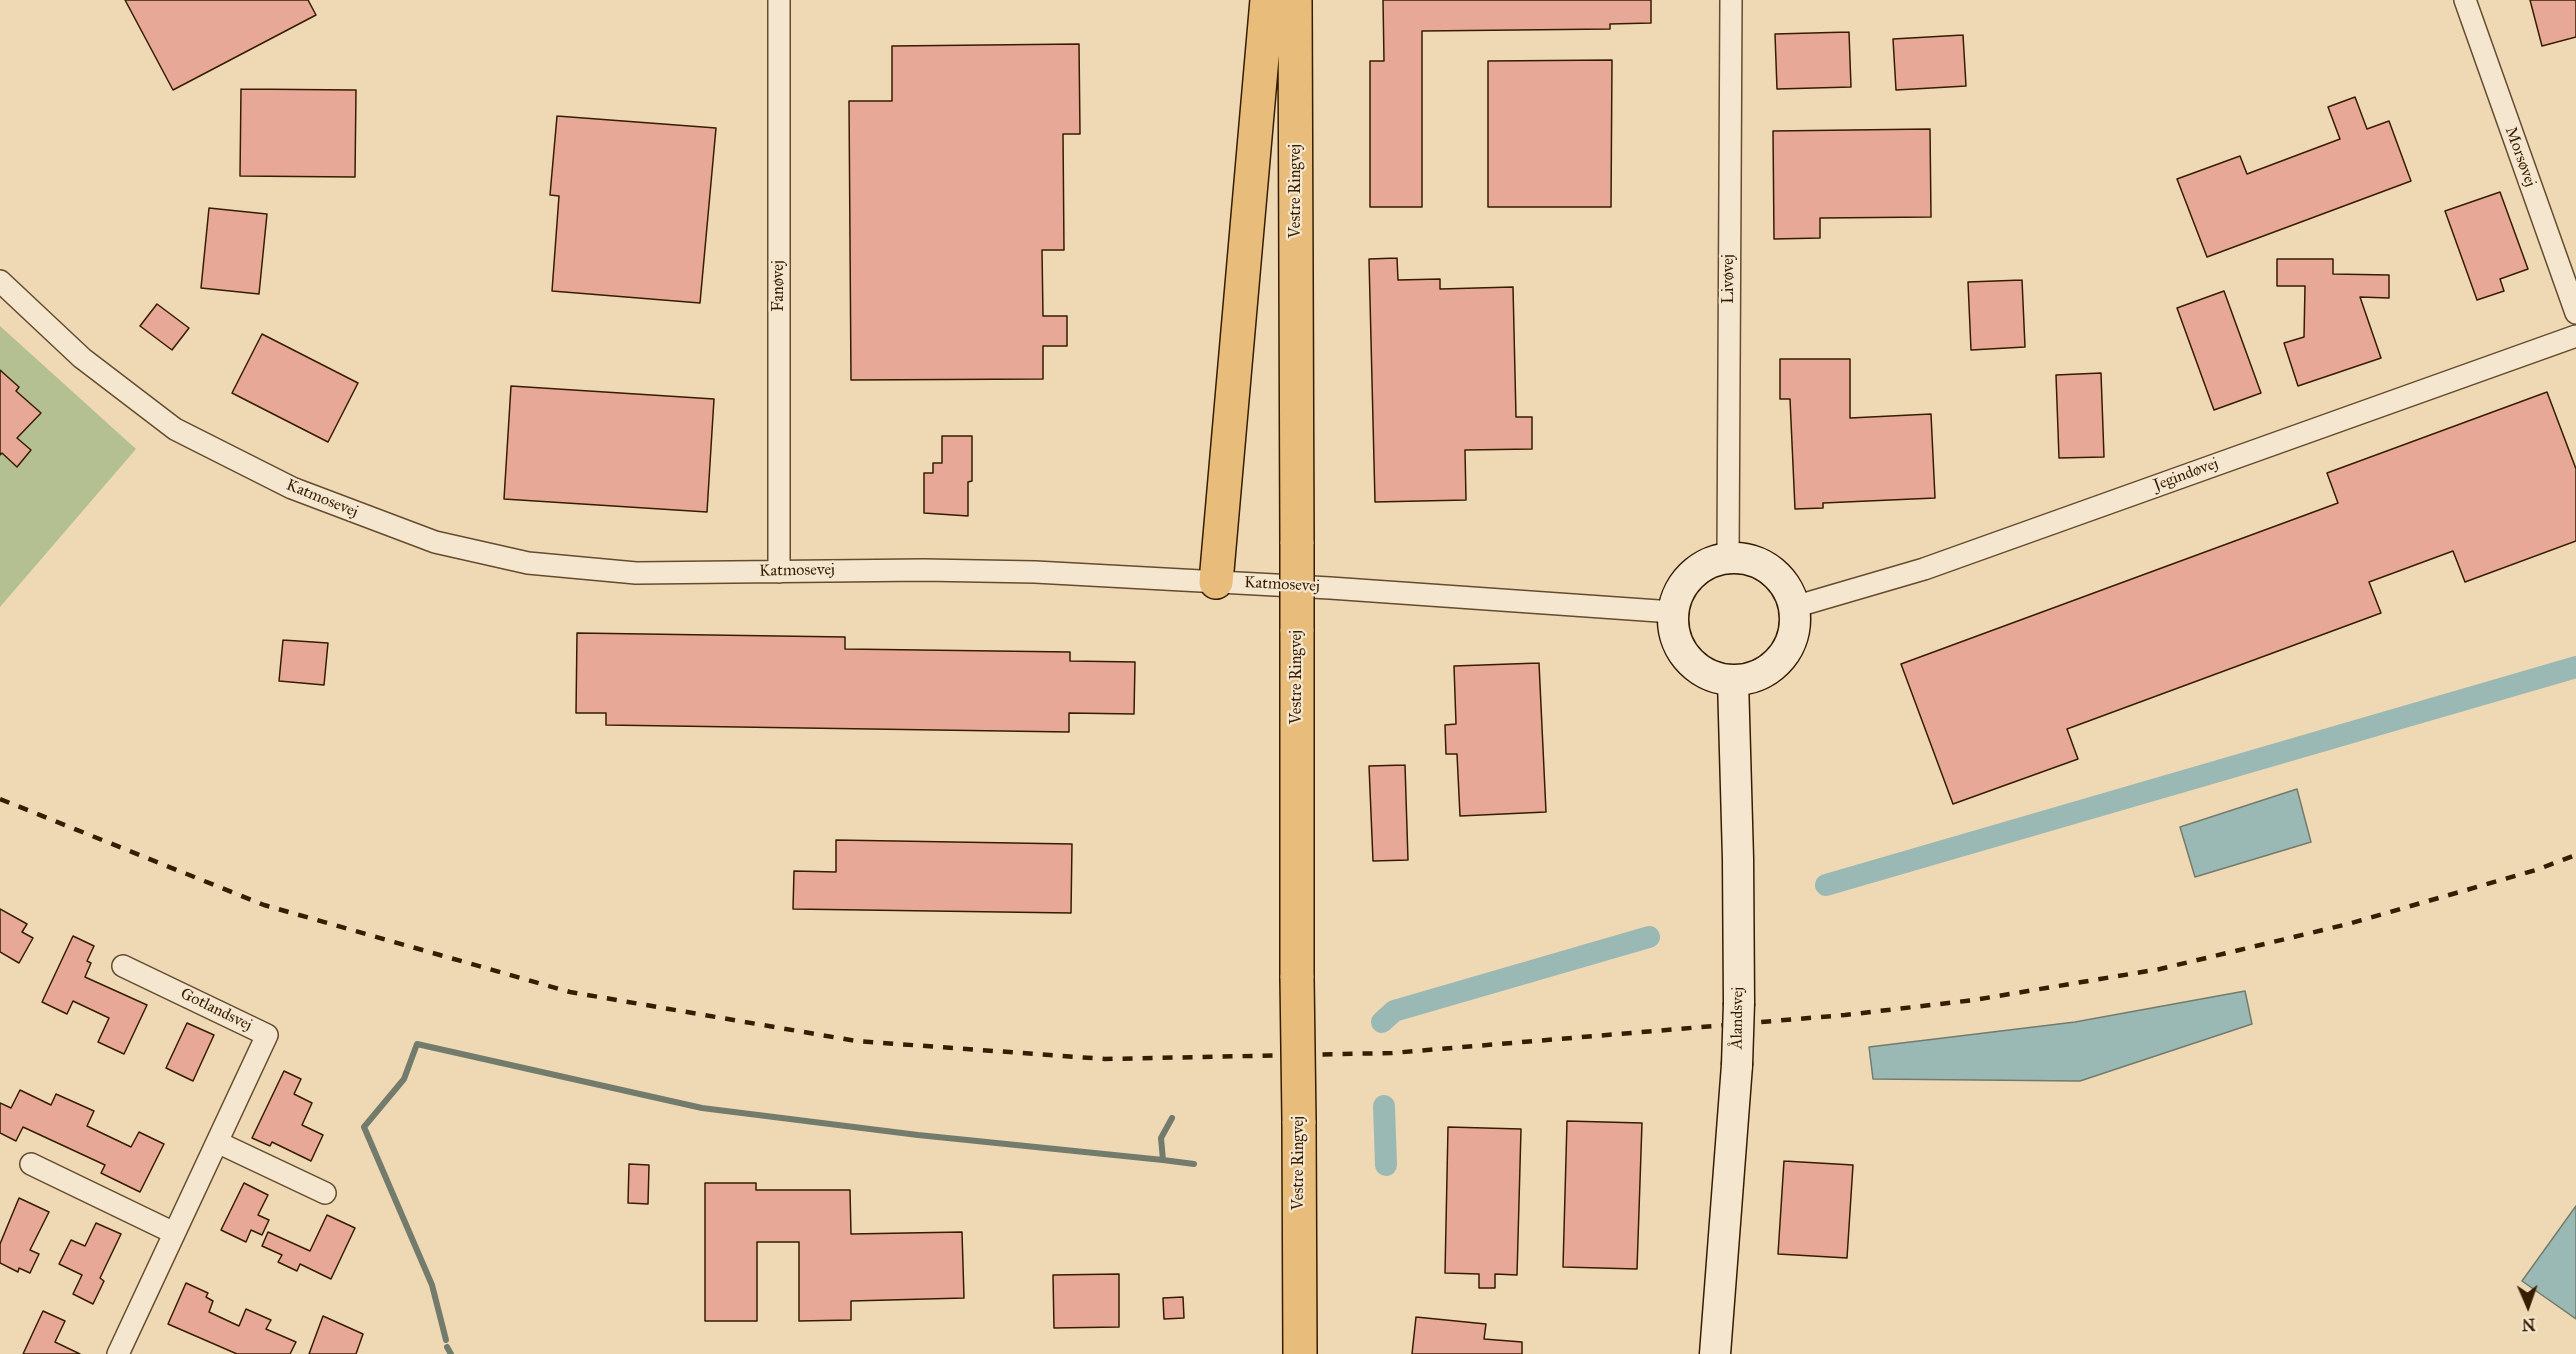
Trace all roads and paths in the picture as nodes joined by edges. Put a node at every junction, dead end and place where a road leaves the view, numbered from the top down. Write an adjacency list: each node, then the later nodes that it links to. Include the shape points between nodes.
1 (779, 0): 10 (street, Fanøvej)
2 (1267, 0): 11 (main road)
3 (1295, 0): 21 (main road, Vestre Ringvej, bridge)
4 (1731, 0): 9 (street, Livøvej)
5 (2465, 0): 7 (street, Morsøvej)
6 (0, 281): 10 (street, Katmosevej, via 82,358 175,429 292,488 425,538 528,563 636,573)
7 (2576, 313)
8 (2576, 336): 12 (street, Jegindøvej, via 1924,569)
9 (1728, 558): 12 (street, via 1763,565 1788,590); 13 (street, via 1708,564 1691,576 1679,593)
10 (779, 572): 11 (street, Katmosevej, via 1035,572)
11 (1216, 582): 13 (street, Katmosevej)
12 (1794, 607): 14 (street, via 1793,634 1781,658 1751,678)
13 (1673, 612): 14 (street, via 1674,633 1689,659 1713,676)
14 (1733, 680): 22 (street, Ålandsvej, bridge, via 1739,1003)
15 (123, 966): 16 (street, Gotlandsvej, via 267,1035)
16 (217, 1142): 18 (street); 19 (street, Gotlandsvej)
17 (31, 1164): 19 (street)
18 (325, 1193)
19 (174, 1233): 20 (street, Gotlandsvej)
20 (121, 1353)
21 (1300, 1354)
22 (1715, 1354)

